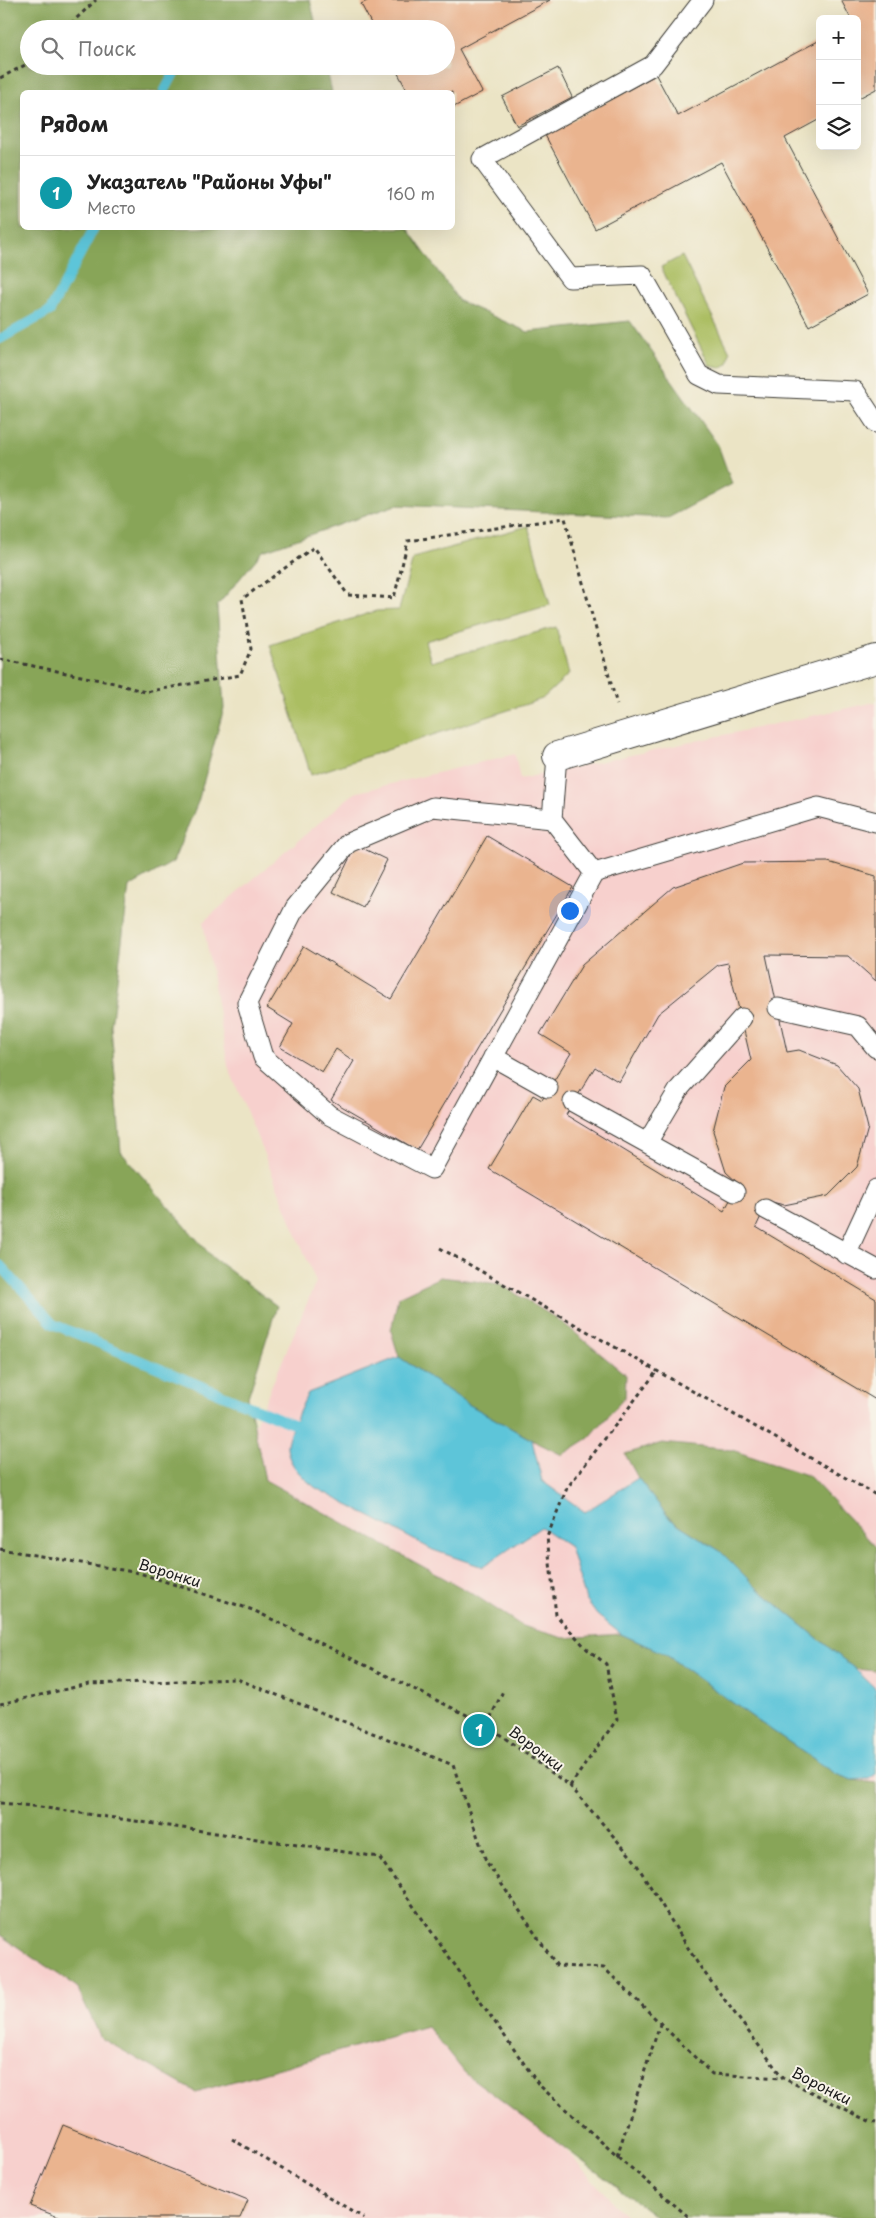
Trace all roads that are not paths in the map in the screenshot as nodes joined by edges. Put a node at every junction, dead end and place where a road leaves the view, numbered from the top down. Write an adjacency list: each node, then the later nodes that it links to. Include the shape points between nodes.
1 (703, 0): 2 (lane, via 652,65 482,160 570,278 642,275 699,375 719,385 855,391)
2 (876, 423)
3 (876, 659): 4 (street)
4 (557, 756): 5 (lane)
5 (552, 819): 7 (lane); 11 (lane, via 433,807 348,843 294,908 247,1002 263,1057 330,1115 432,1169)
6 (876, 822): 7 (lane, via 818,806)
7 (594, 873): 11 (lane)
8 (778, 1008): 10 (lane, via 858,1026)
9 (742, 1018): 14 (lane, via 679,1089)
10 (876, 1048)
11 (493, 1057): 12 (lane)
12 (548, 1088)
13 (574, 1102): 14 (lane)
14 (647, 1143): 16 (lane)
15 (876, 1189): 18 (lane)
16 (735, 1192)
17 (765, 1209): 18 (lane)
18 (846, 1254): 19 (lane)
19 (876, 1270)

